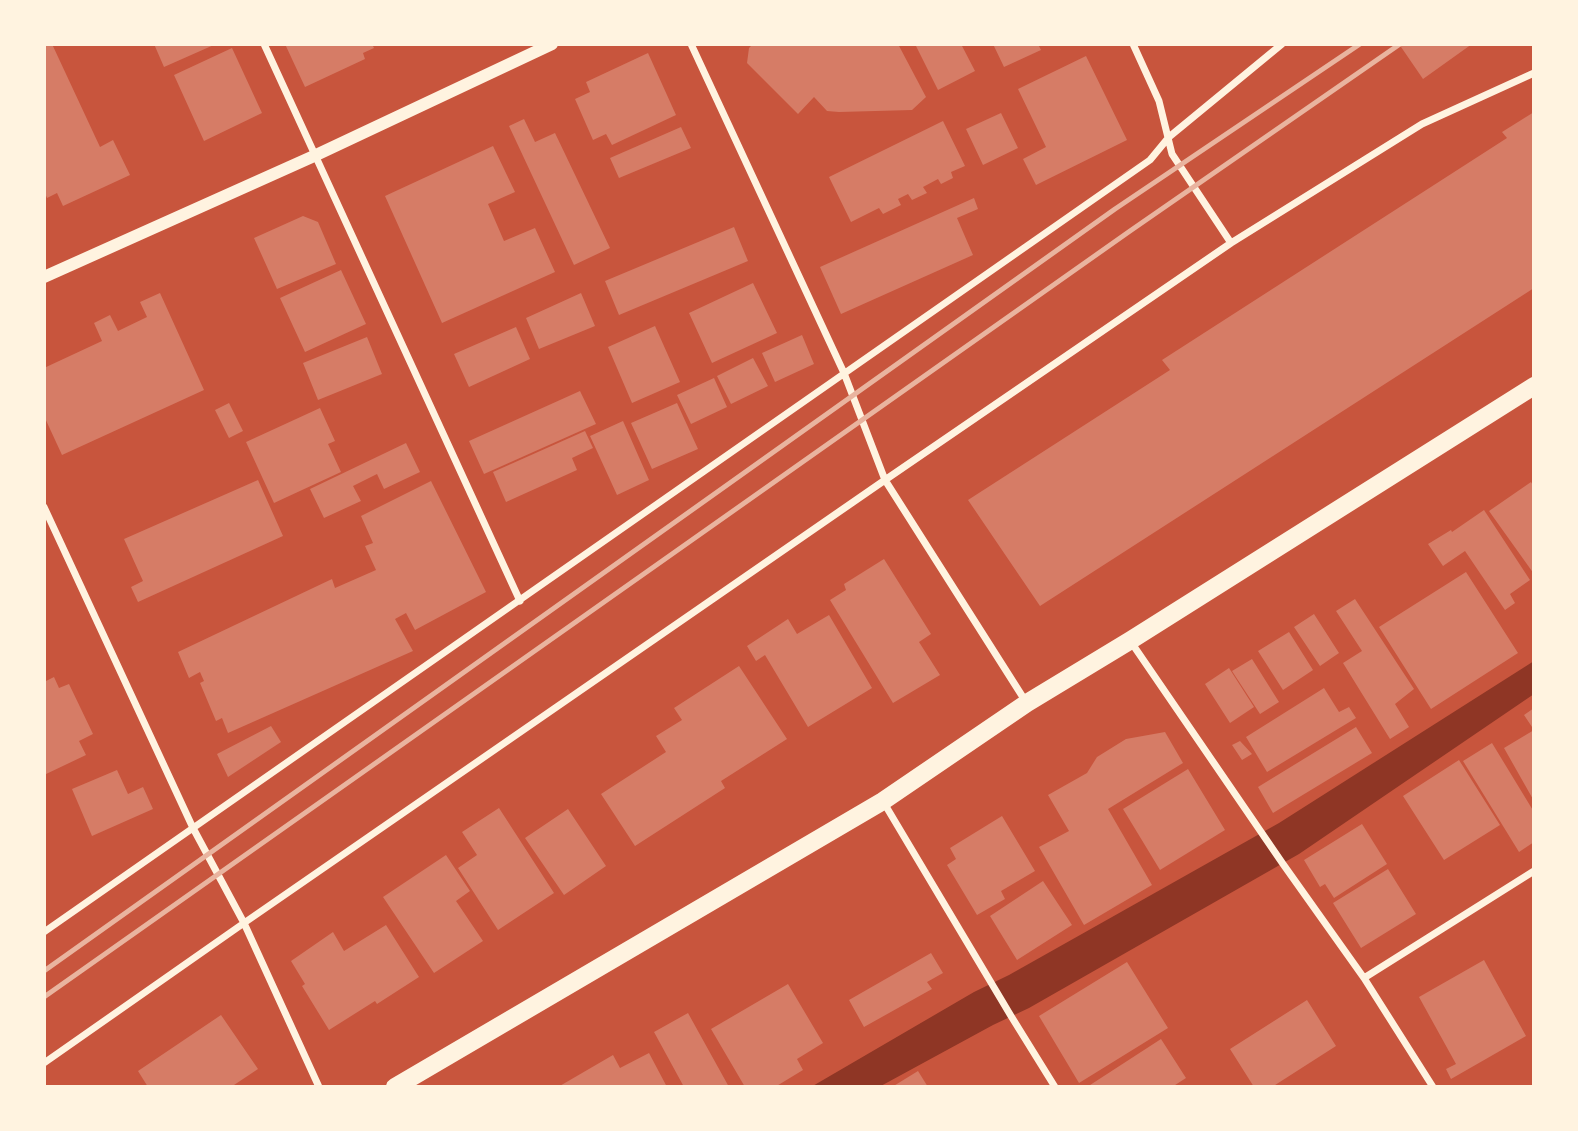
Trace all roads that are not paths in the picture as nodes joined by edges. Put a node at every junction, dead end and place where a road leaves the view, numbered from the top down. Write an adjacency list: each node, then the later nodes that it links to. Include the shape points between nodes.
1 (264, 44): 8 (street)
2 (552, 44): 8 (street)
3 (691, 44): 11 (street)
4 (1133, 44): 7 (street, via 1160,101)
5 (1282, 44): 7 (street)
6 (1534, 74): 9 (street, via 1422,124)
7 (1169, 137): 9 (street, via 1172,154); 11 (street, via 1150,160)
8 (314, 156): 10 (street); 15 (street)
9 (1231, 243): 13 (street)
10 (44, 277)
11 (844, 373): 13 (street); 15 (street)
12 (1534, 386): 16 (main road)
13 (885, 480): 17 (street); 21 (street)
14 (44, 508): 19 (street)
15 (520, 601): 19 (street)
16 (1130, 640): 17 (main road); 23 (street)
17 (1027, 703): 18 (main road)
18 (883, 801): 25 (main road); 27 (street)
19 (193, 828): 21 (street); 22 (street)
20 (1534, 872): 23 (street)
21 (244, 923): 24 (street); 26 (street)
22 (44, 932)
23 (1364, 978): 28 (street)
24 (44, 1063)
25 (404, 1085)
26 (319, 1087)
27 (1055, 1087)
28 (1433, 1087)

